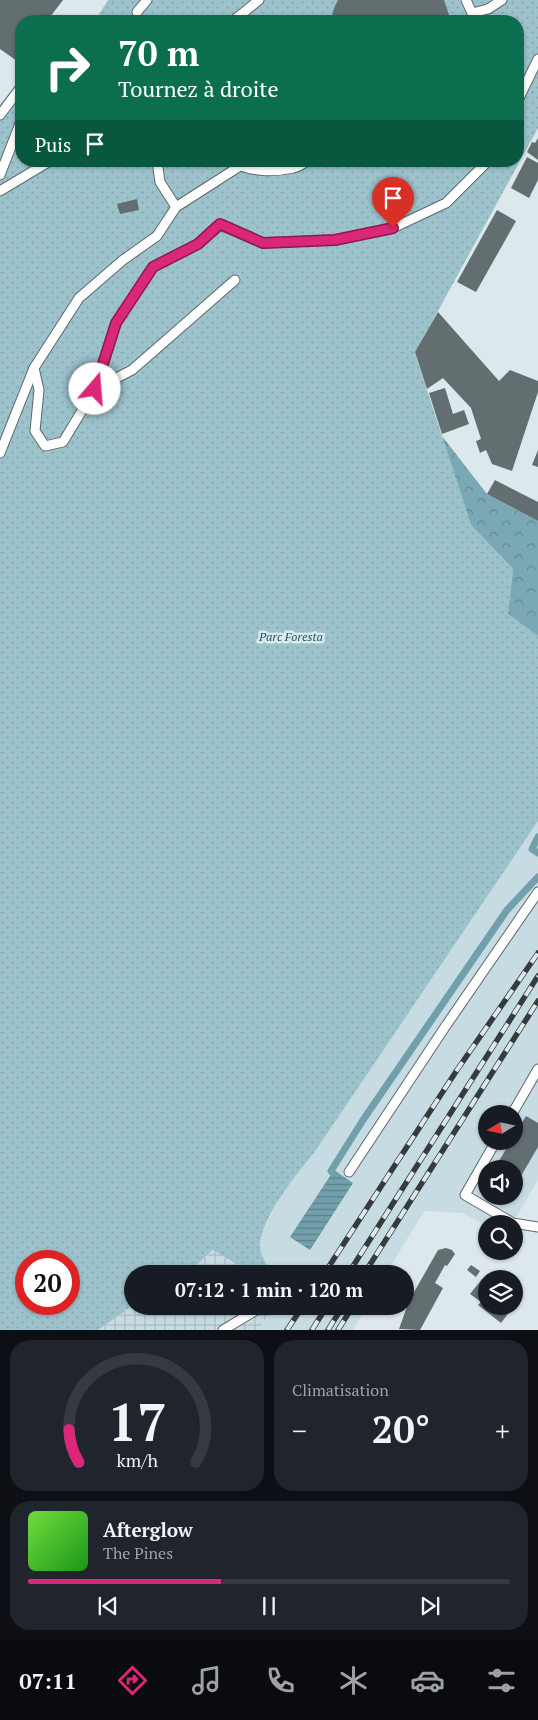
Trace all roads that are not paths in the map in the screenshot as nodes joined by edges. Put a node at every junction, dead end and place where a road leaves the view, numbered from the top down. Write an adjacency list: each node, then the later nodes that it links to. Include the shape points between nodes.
1 (147, 0): 5 (lane)
2 (259, 0): 6 (lane)
3 (466, 0): 7 (lane)
4 (502, 0): 8 (lane)
5 (137, 12)
6 (240, 15)
7 (472, 15)
8 (477, 15)
9 (538, 59): 10 (lane)
10 (524, 88)
11 (15, 95): 12 (lane)
12 (0, 115)
13 (15, 136): 20 (lane)
14 (40, 167): 21 (lane)
15 (159, 167): 22 (lane, via 160,182)
16 (233, 167): 22 (lane)
17 (251, 167): 18 (lane, via 270,171)
18 (296, 167)
19 (482, 167): 25 (lane, via 446,203 393,228 335,240 263,243 220,224 198,244 153,267 116,323)
20 (0, 175)
21 (0, 191)
22 (176, 207): 24 (lane, via 157,236 78,298)
23 (234, 280): 25 (lane, via 132,370)
24 (34, 368): 25 (lane, via 40,390 36,431 45,446 63,442); 26 (lane)
25 (95, 389)
26 (0, 452)
27 (538, 892): 31 (lane)
28 (538, 1069): 29 (lane)
29 (517, 1105)
30 (491, 1150): 32 (lane, via 465,1194 513,1223)
31 (348, 1172)
32 (538, 1227)
33 (248, 1315): 34 (lane)
34 (224, 1330)

